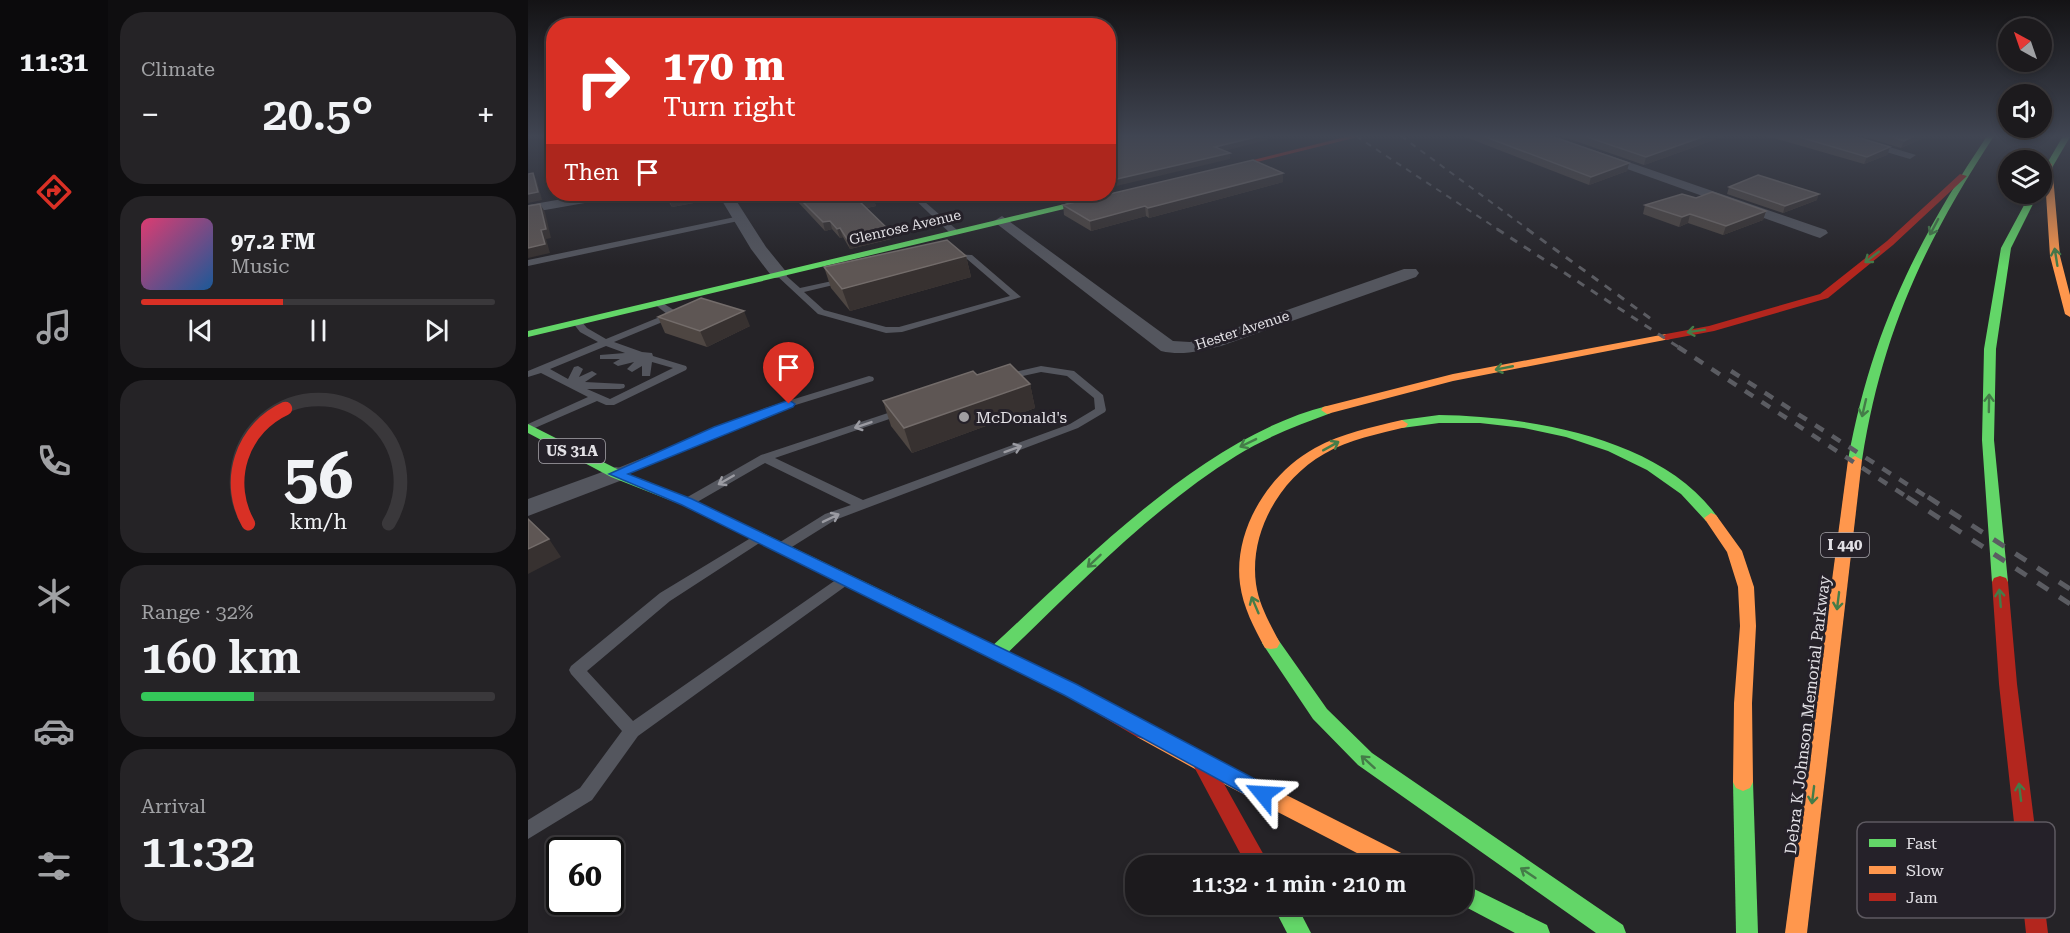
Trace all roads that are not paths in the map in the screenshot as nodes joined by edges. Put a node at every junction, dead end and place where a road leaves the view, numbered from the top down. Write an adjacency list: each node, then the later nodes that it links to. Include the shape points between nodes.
1 (1668, 180): 14 (street)
2 (1959, 180): 51 (main road, one-way to 51, via 1824,296 1710,329 1453,378 1362,400 1316,414 1238,448 1165,498)
3 (1961, 180): 65 (main road, Debra K Johnson Memorial Parkway / I 440, one-way to 65, via 1899,301 1876,361 1859,431)
4 (573, 201): 10 (street)
5 (731, 201): 11 (street)
6 (920, 201): 13 (lane)
7 (1086, 201): 12 (main road, Glenrose Avenue)
8 (2029, 204): 54 (main road, one-way to 8, via 2007,674 1988,440 1990,349 2006,248)
9 (2052, 204): 22 (main road, one-way to 9, via 2055,256)
10 (528, 209)
11 (740, 218): 16 (lane); 18 (street)
12 (1002, 221): 13 (main road, Glenrose Avenue); 17 (street, Hester Avenue, via 1168,347 1190,348 1214,342)
13 (954, 232): 18 (main road, Glenrose Avenue)
14 (1820, 232)
15 (944, 256): 20 (lane, via 969,257 1017,297 899,330 886,330 821,312)
16 (528, 263)
17 (1410, 273)
18 (779, 274): 20 (lane); 21 (main road, Glenrose Avenue)
19 (854, 278): 20 (lane)
20 (798, 291)
21 (658, 303): 23 (main road, Glenrose Avenue); 25 (lane, via 674,314)
22 (2070, 314)
23 (578, 322): 24 (main road, Glenrose Avenue); 25 (lane, via 580,329)
24 (530, 331)
25 (603, 342): 26 (lane); 29 (lane)
26 (648, 355): 27 (lane); 28 (lane); 31 (lane); 34 (lane); 40 (lane, via 682,368 610,403)
27 (604, 357)
28 (618, 363)
29 (542, 369): 32 (lane); 38 (lane)
30 (578, 369): 38 (lane)
31 (632, 369)
32 (528, 374)
33 (592, 374): 38 (lane)
34 (646, 374)
35 (869, 379): 44 (lane, via 769,410)
36 (606, 380): 38 (lane)
37 (995, 380): 46 (lane, one-way to 37, via 1074,426 1101,410 1099,397 1070,373 1041,369)
38 (570, 385): 39 (lane); 40 (lane)
39 (620, 386)
40 (597, 397): 42 (lane)
41 (919, 406): 43 (lane, one-way to 43)
42 (529, 428): 44 (main road, US 31A)
43 (765, 458): 45 (lane, one-way to 45); 46 (lane)
44 (616, 474): 45 (main road, US 31A); 47 (street)
45 (687, 502): 48 (main road, US 31A)
46 (862, 505): 49 (lane, one-way to 46, via 830,517)
47 (528, 508)
48 (759, 537): 49 (main road, US 31A); 52 (lane, via 665,597 577,670)
49 (781, 548): 50 (main road, US 31A)
50 (846, 580): 51 (main road, US 31A); 52 (lane)
51 (996, 653): 53 (main road, US 31A, via 1070,689)
52 (632, 731): 55 (lane, via 586,794)
53 (1202, 763): 56 (main road); 57 (main road, US 31A)
54 (2024, 822)
55 (528, 830)
56 (1253, 855)
57 (1383, 855)
58 (1473, 900): 62 (main road)
59 (1289, 915): 61 (main road)
60 (2035, 918): 66 (main road, one-way to 60)
61 (1300, 933)
62 (1539, 933)
63 (1615, 933): 64 (main road, one-way to 64, via 1371,766 1321,716 1272,646 1250,593 1246,556 1256,522 1276,490 1306,459 1340,440 1384,426 1467,417 1516,422 1559,431 1642,464 1679,486 1711,516 1736,554 1747,598 1743,702)
64 (1747, 933)
65 (1796, 933)
66 (2037, 933)

